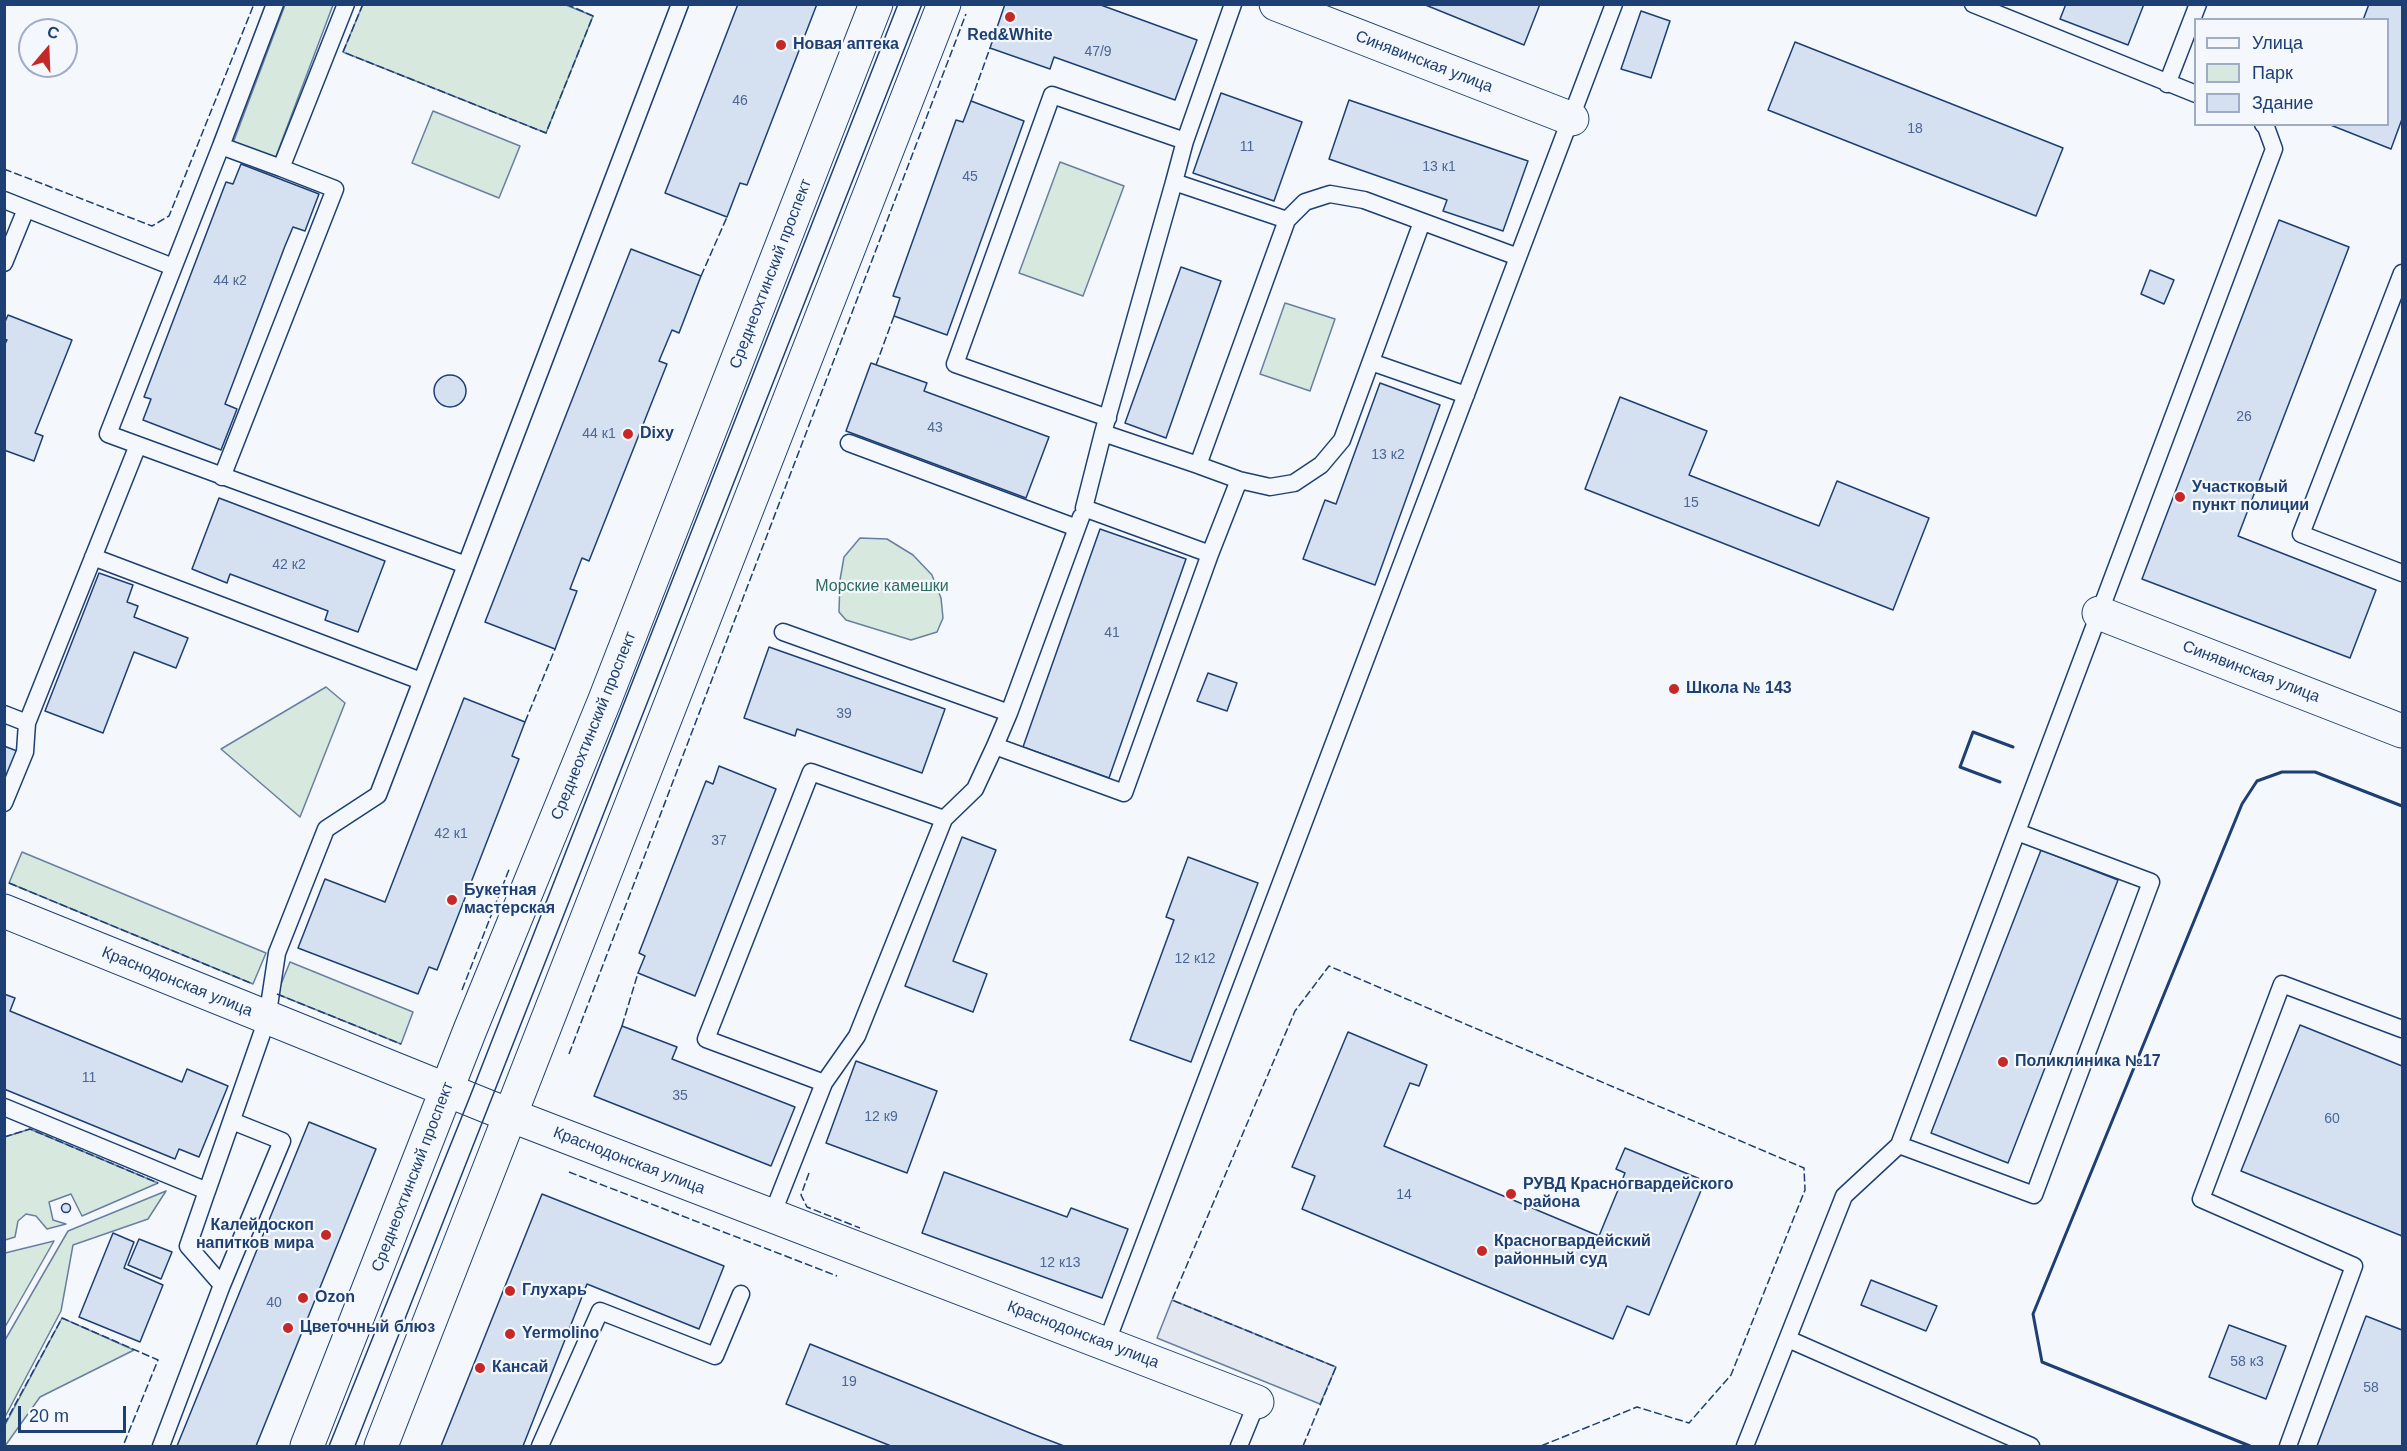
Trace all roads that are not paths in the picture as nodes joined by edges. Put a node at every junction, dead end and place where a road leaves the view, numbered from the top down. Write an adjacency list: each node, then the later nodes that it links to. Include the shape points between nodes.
1 (274, 4): 16 (lane)
2 (346, 4): 17 (lane)
3 (680, 4): 39 (lane)
4 (876, 4): 56 (main road, Среднеохтинский проспект, via 604,702)
5 (944, 4): 58 (main road)
6 (1233, 4): 15 (lane)
7 (1276, 4): 13 (main road, Синявинская улица)
8 (1614, 4): 13 (lane)
9 (1973, 4): 11 (lane)
10 (2198, 4): 11 (lane)
11 (2168, 84): 12 (lane)
12 (2194, 93)
13 (1572, 119): 23 (lane)
14 (2265, 126): 41 (lane, via 2274,149)
15 (1185, 141): 18 (lane); 29 (lane, via 1052,96 955,364)
16 (220, 146): 17 (lane); 25 (lane)
17 (281, 168): 33 (lane, via 335,189)
18 (1174, 182): 21 (lane); 29 (lane)
19 (4, 200): 20 (lane)
20 (26, 209): 24 (lane); 25 (lane)
21 (1287, 220): 22 (lane, via 1305,202 1330,194 1364,200); 32 (lane)
22 (1422, 222): 23 (lane); 27 (lane)
23 (1518, 257): 28 (lane)
24 (4, 263)
25 (172, 267): 31 (lane, via 108,434)
26 (2403, 273): 40 (lane, via 2301,534)
27 (1371, 362): 28 (lane); 34 (lane, via 1342,440 1321,465 1294,483 1270,487)
28 (1466, 395): 66 (lane)
29 (1105, 426): 32 (lane); 35 (lane)
30 (849, 443): 36 (lane)
31 (138, 445): 33 (lane); 38 (lane)
32 (1198, 465): 34 (lane)
33 (222, 477): 39 (lane)
34 (1239, 480): 37 (lane)
35 (1084, 508): 36 (lane); 37 (lane)
36 (1077, 528): 44 (lane)
37 (1210, 554): 48 (lane, via 1124,793)
38 (93, 557): 43 (lane); 46 (lane)
39 (466, 565): 43 (lane)
40 (2403, 573)
41 (2099, 613): 47 (main road, Синявинская улица); 51 (lane)
42 (783, 632): 44 (lane)
43 (421, 681): 53 (lane, via 378,795 326,829 278,953)
44 (1009, 713): 48 (lane)
45 (4, 714): 46 (lane)
46 (27, 723): 49 (lane, via 25,752)
47 (2402, 729)
48 (995, 746): 50 (lane, via 975,789)
49 (4, 803)
50 (944, 819): 55 (lane, via 857,1036); 55 (lane, via 811,772 706,1039)
51 (2017, 832): 60 (lane); 60 (lane, via 2151,882 2034,1196)
52 (4, 910): 53 (main road, Краснодонская улица)
53 (267, 1018): 56 (main road, Краснодонская улица); 59 (lane)
54 (2403, 1029): 75 (lane, via 2282,984 2201,1198 2354,1266)
55 (824, 1083): 62 (lane)
56 (447, 1090): 58 (main road, Краснодонская улица); 69 (main road, Среднеохтинский проспект)
57 (4, 1107): 61 (lane)
58 (512, 1116): 62 (main road, Краснодонская улица); 70 (main road)
59 (232, 1121): 61 (lane); 63 (lane, via 282,1141)
60 (1899, 1145): 65 (lane, via 1844,1196)
61 (207, 1191): 63 (lane, via 188,1246)
62 (771, 1215): 66 (main road, Краснодонская улица)
63 (222, 1285): 68 (lane)
64 (741, 1294): 71 (lane, via 715,1356 600,1311)
65 (1788, 1339): 73 (lane); 74 (lane)
66 (1106, 1344): 67 (main road, Краснодонская улица)
67 (1257, 1402): 72 (lane)
68 (161, 1446)
69 (307, 1446)
70 (381, 1446)
71 (540, 1446)
72 (1239, 1446)
73 (1744, 1446)
74 (2031, 1446)
75 (2288, 1446)

